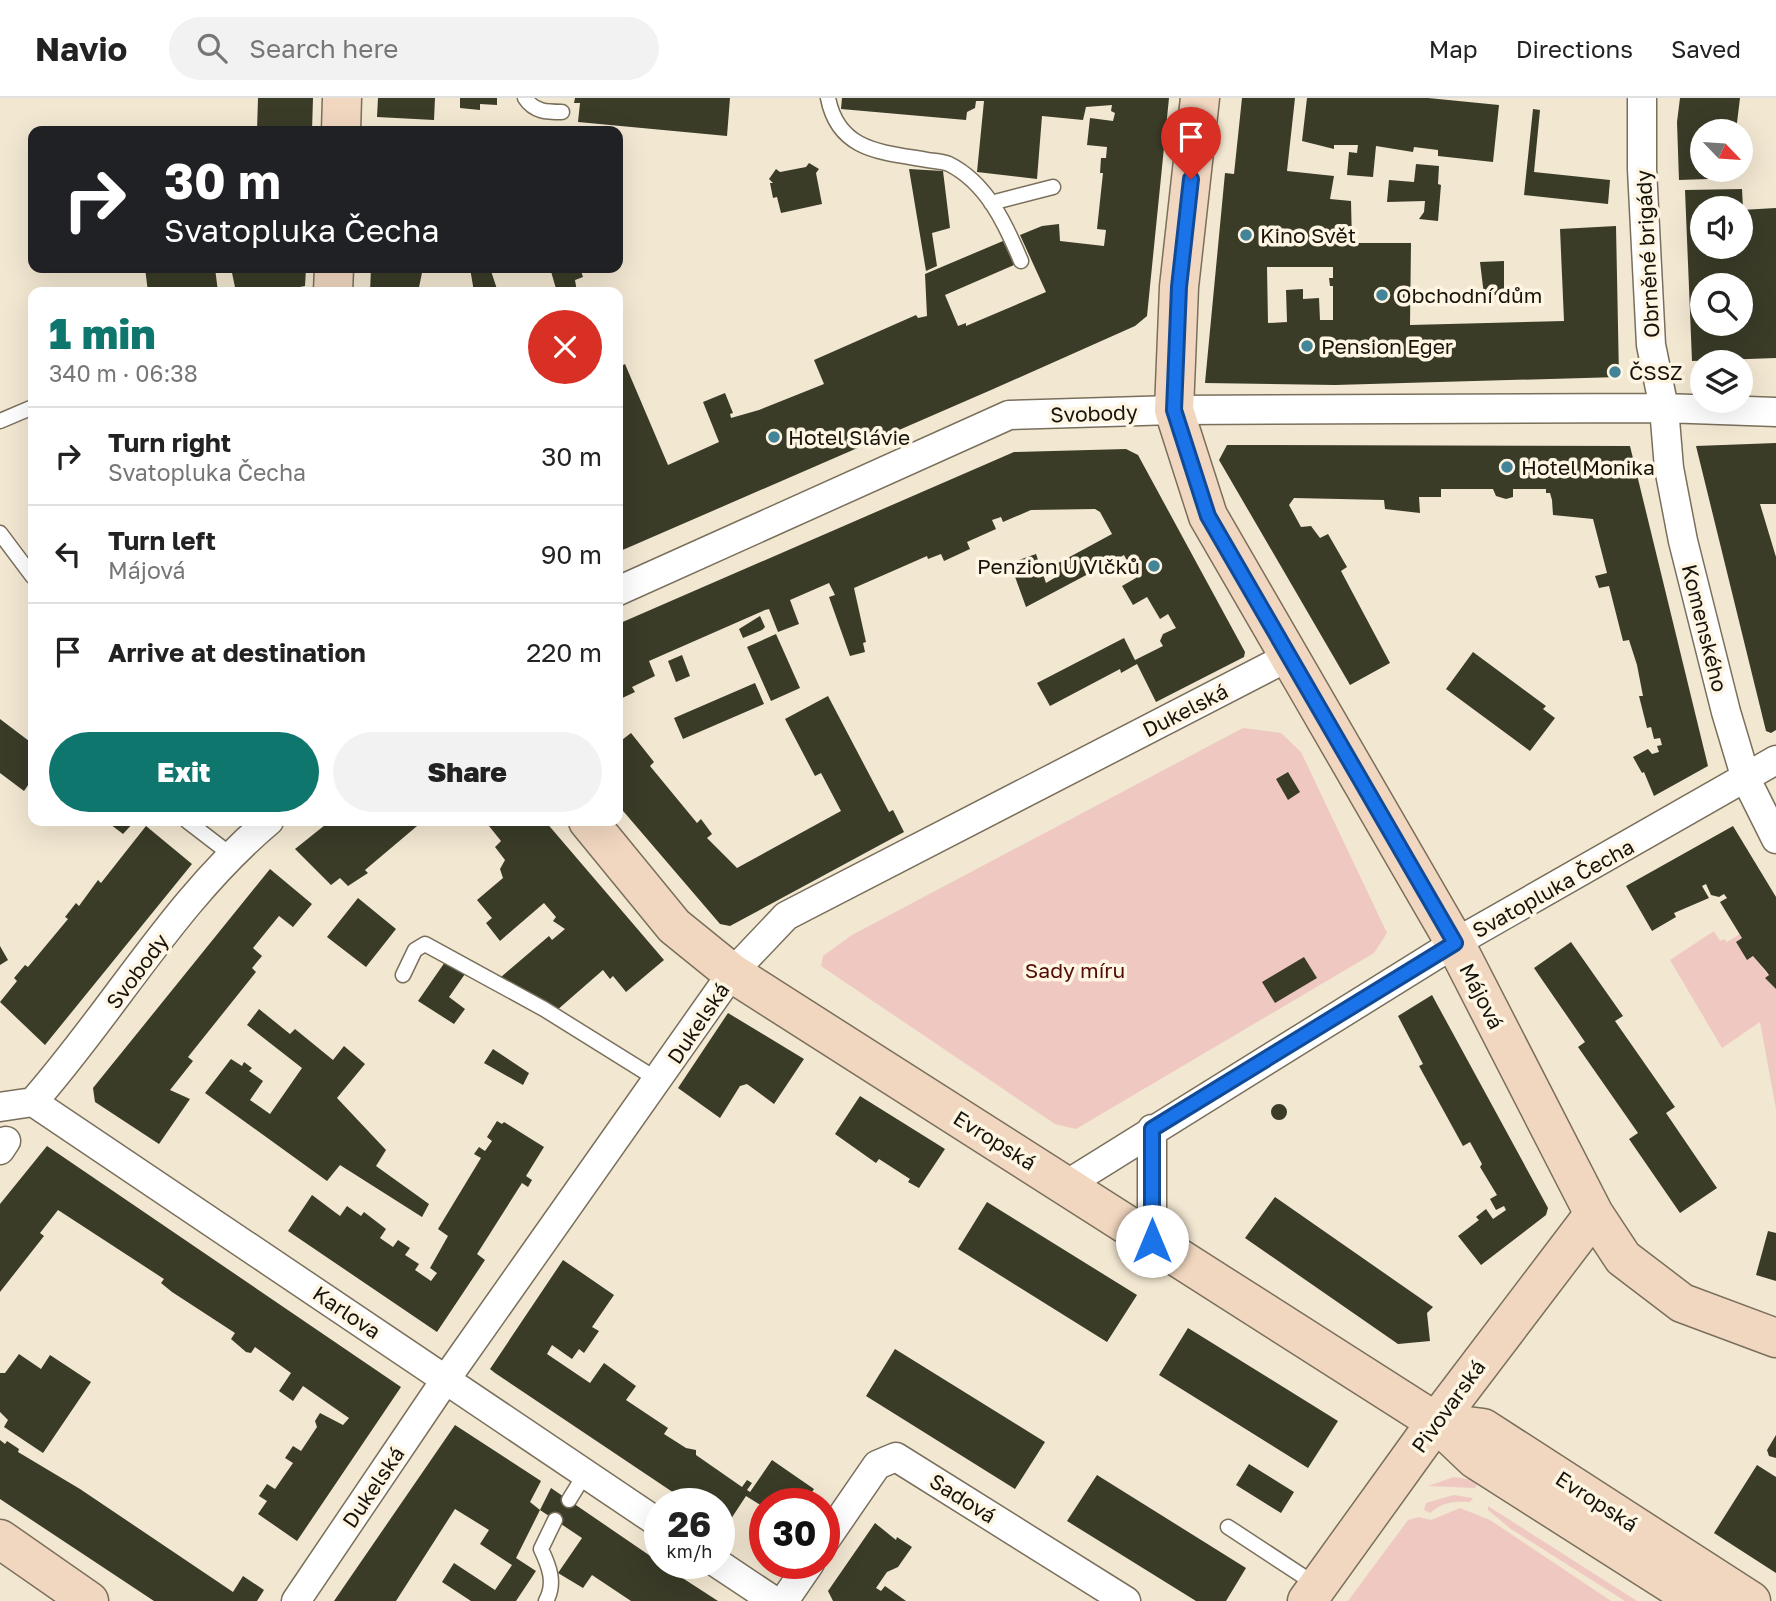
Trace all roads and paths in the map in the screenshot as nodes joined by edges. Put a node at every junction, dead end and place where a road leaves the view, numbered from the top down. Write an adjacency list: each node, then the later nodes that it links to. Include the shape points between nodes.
1 (342, 98): 7 (street)
2 (525, 98): 6 (lane, via 544,112)
3 (828, 98): 9 (lane, via 840,129 863,147 948,164)
4 (1200, 98): 13 (street, Májová, via 1179,287)
5 (1642, 98): 11 (street, Obrněné brigády, via 1651,345)
6 (562, 112)
7 (341, 126)
8 (1052, 187): 9 (lane)
9 (991, 203): 10 (lane)
10 (1021, 261)
11 (1664, 408): 13 (street, Svobody); 14 (street, Svobody); 21 (street, Komenského, via 1669,468 1683,541)
12 (28, 409): 15 (lane)
13 (1174, 410): 18 (street, Svobody, via 1009,415); 19 (street, Májová, via 1208,516)
14 (1776, 412)
15 (0, 421)
16 (0, 533): 17 (lane)
17 (28, 570)
18 (623, 589)
19 (1288, 657): 27 (street, Májová); 28 (street, Dukelská, via 786,916)
20 (1776, 760): 21 (street, Svatopluka Čecha)
21 (1746, 779): 25 (street, Komenského); 27 (street, Svatopluka Čecha)
22 (194, 826): 26 (lane)
23 (263, 826): 26 (street, Svobody)
24 (593, 826): 28 (street, Evropská, via 674,926)
25 (1776, 839)
26 (230, 853): 31 (street, Svobody)
27 (1455, 943): 33 (street, Svatopluka Čecha); 35 (street, Májová)
28 (732, 973): 30 (street, Dukelská); 34 (street, Evropská)
29 (403, 975): 30 (lane, via 415,950 425,944 544,1009)
30 (658, 1080): 38 (street, Dukelská)
31 (33, 1102): 32 (street); 38 (street, Karlova)
32 (0, 1107)
33 (1152, 1129): 34 (street, Svatopluka Čecha); 36 (street)
34 (1066, 1185): 36 (street, Evropská)
35 (1594, 1214): 37 (street, Májová, via 1623,1258 1682,1303); 39 (street, Pivovarská)
36 (1152, 1241): 39 (street, Evropská)
37 (1776, 1338)
38 (446, 1379): 40 (street, Karlova); 51 (street, Dukelská)
39 (1436, 1422): 49 (street, Pivovarská); 56 (street, Evropská, via 1475,1459); 57 (street, Evropská, via 1483,1428)
40 (585, 1474): 41 (lane); 42 (street, Karlova)
41 (569, 1500)
42 (644, 1513)
43 (840, 1519): 55 (street, Sadová, via 877,1465 896,1457)
44 (555, 1520): 52 (lane, via 541,1549 549,1566 551,1591)
45 (1228, 1527): 49 (lane)
46 (0, 1539): 50 (street)
47 (735, 1575): 53 (street)
48 (799, 1579): 54 (street)
49 (1313, 1594)
50 (89, 1601)
51 (296, 1601)
52 (546, 1601)
53 (774, 1601)
54 (784, 1601)
55 (1126, 1601)
56 (1698, 1601)
57 (1751, 1601)

